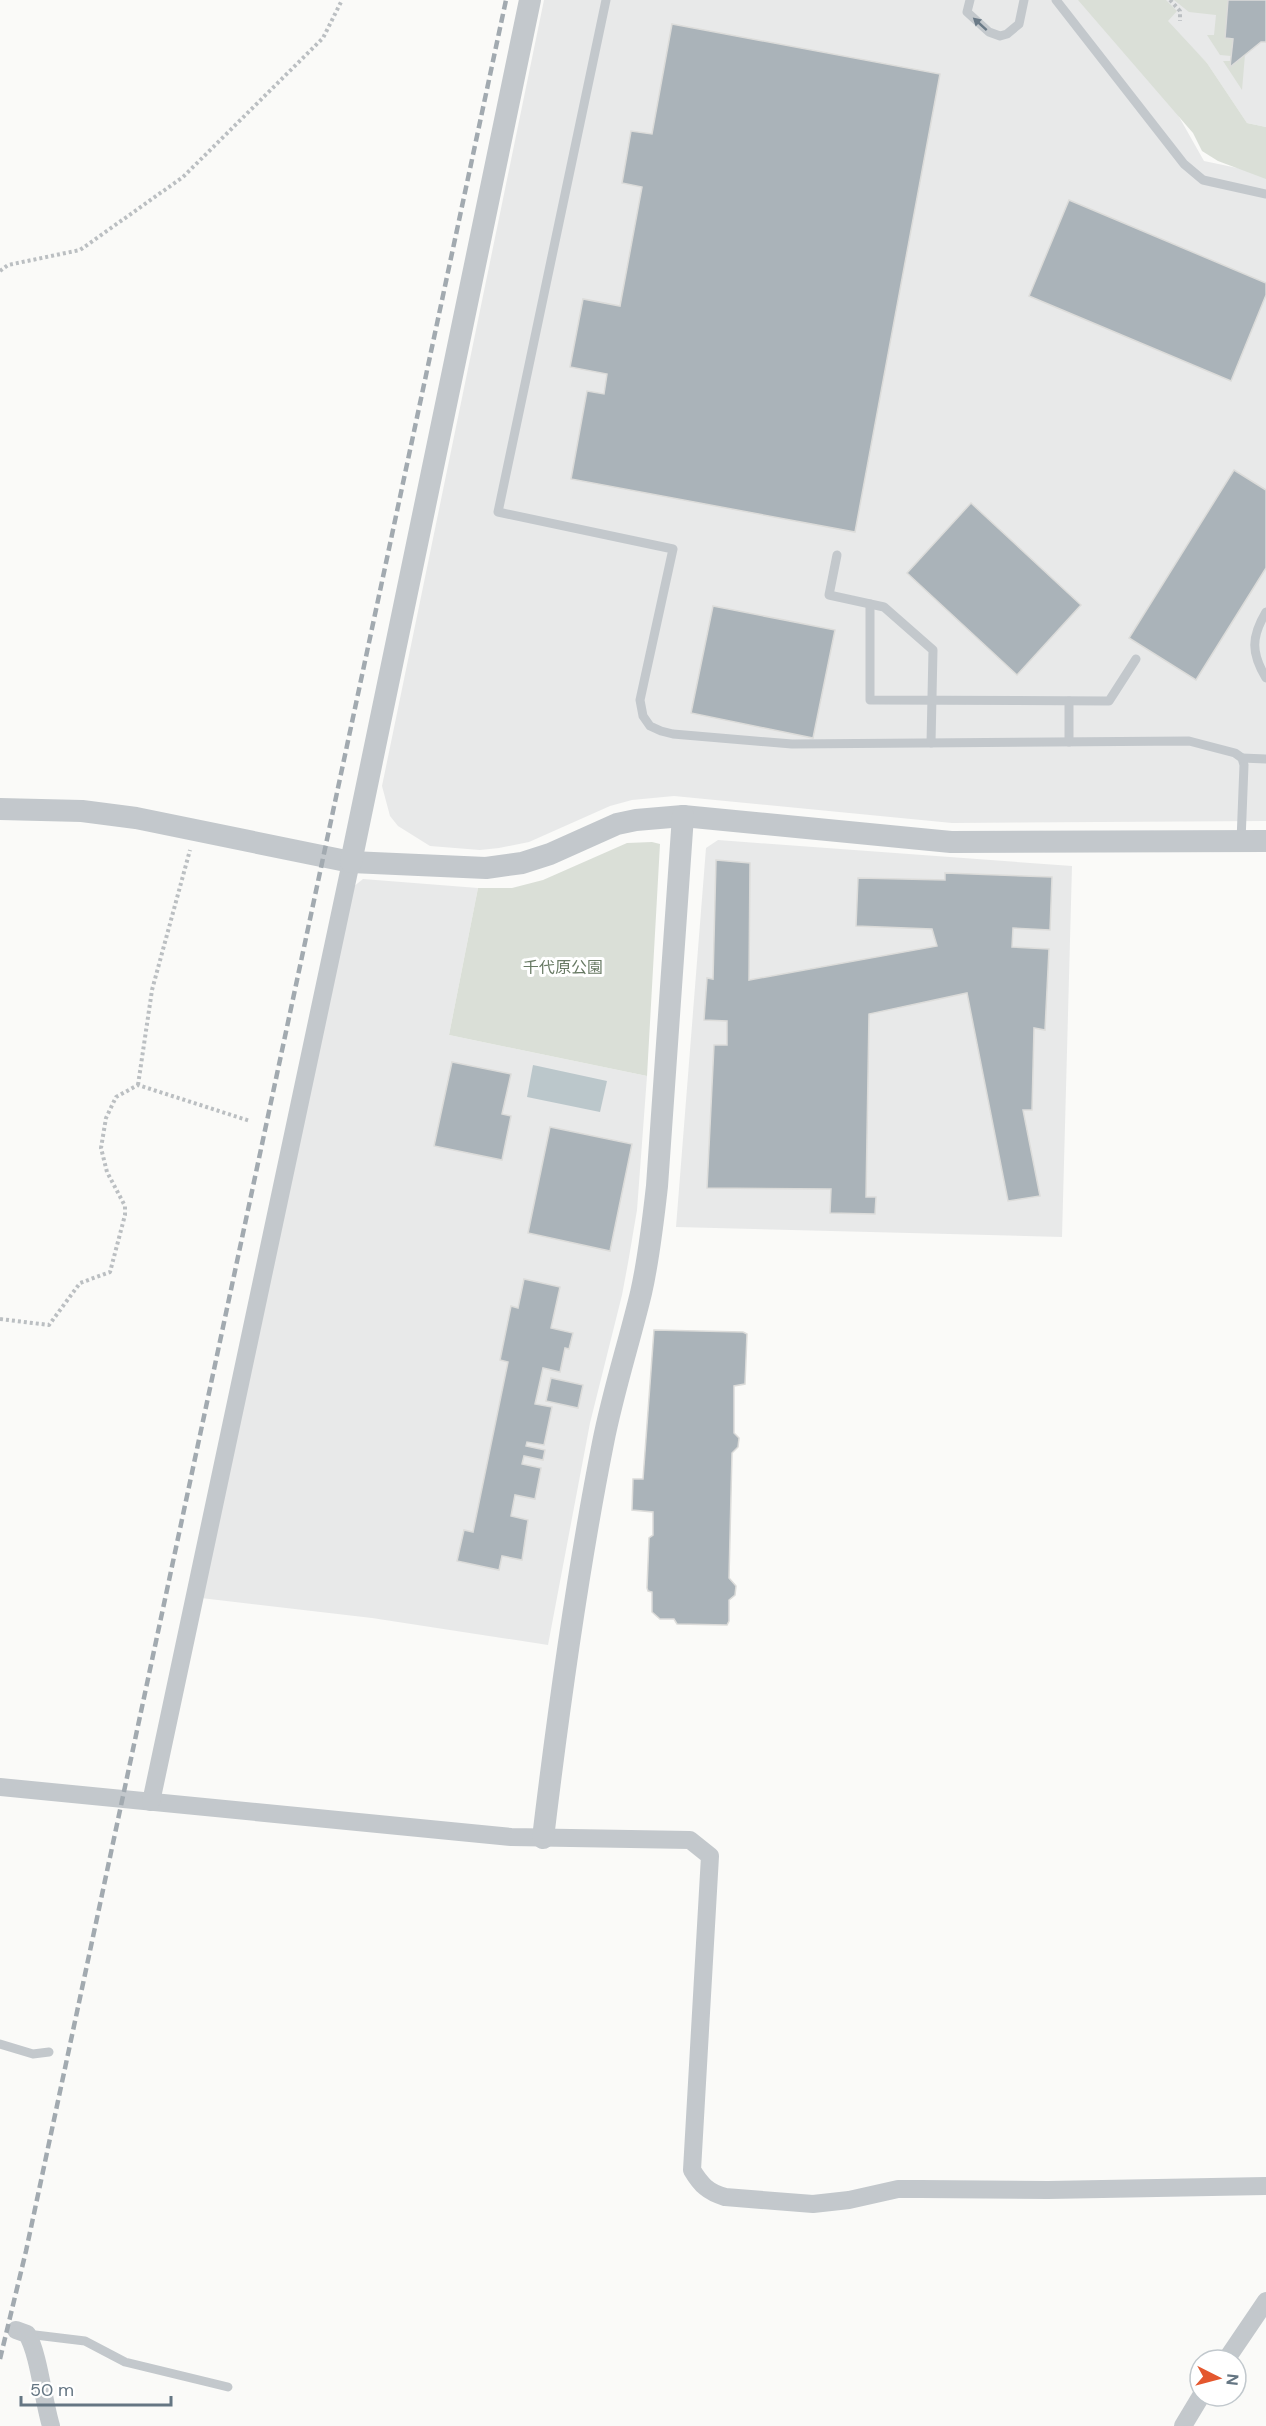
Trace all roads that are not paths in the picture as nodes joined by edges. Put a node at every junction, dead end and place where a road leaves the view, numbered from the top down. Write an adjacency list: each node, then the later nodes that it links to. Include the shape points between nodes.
1 (530, 0): 22 (street)
2 (606, 0): 15 (lane, via 498,512 673,549 640,700 643,717 650,726 673,734 792,744)
3 (970, 0): 4 (lane, one-way to 3, via 1019,24 1000,36 989,32 967,12)
4 (1024, 0)
5 (1056, 0): 6 (lane, via 1184,164 1211,183)
6 (1266, 194)
7 (837, 555): 8 (lane, via 829,595)
8 (870, 604): 12 (lane, via 884,607 933,650); 12 (lane, via 870,700)
9 (1266, 612): 11 (lane, via 1256,631 1255,647 1257,663)
10 (1136, 659): 13 (lane, via 1109,701)
11 (1266, 678)
12 (932, 700): 13 (lane); 15 (lane)
13 (1069, 701): 14 (lane)
14 (1069, 742): 15 (lane); 16 (lane, via 1189,741)
15 (931, 743)
16 (1242, 758): 17 (lane); 20 (lane)
17 (1266, 759)
18 (0, 809): 22 (street, via 82,811 136,818)
19 (683, 816): 20 (street, via 951,842); 22 (street, via 617,825 550,854 504,866); 25 (street, via 651,1234 589,1513)
20 (1240, 841): 21 (street)
21 (1266, 841)
22 (351, 862): 24 (street)
23 (0, 1787): 24 (street)
24 (151, 1802): 25 (street)
25 (543, 1838): 28 (street, via 690,1840 710,1856 691,2152 692,2170 701,2185 712,2193 813,2204 920,2188)
26 (0, 2044): 27 (lane, via 33,2055)
27 (49, 2052)
28 (1266, 2186)
29 (1266, 2301): 31 (street)
30 (21, 2332): 32 (lane, via 85,2341 125,2362); 34 (street, via 32,2343)
31 (1234, 2348)
32 (228, 2387)
33 (1193, 2408): 35 (street)
34 (51, 2426)
35 (1182, 2426)

